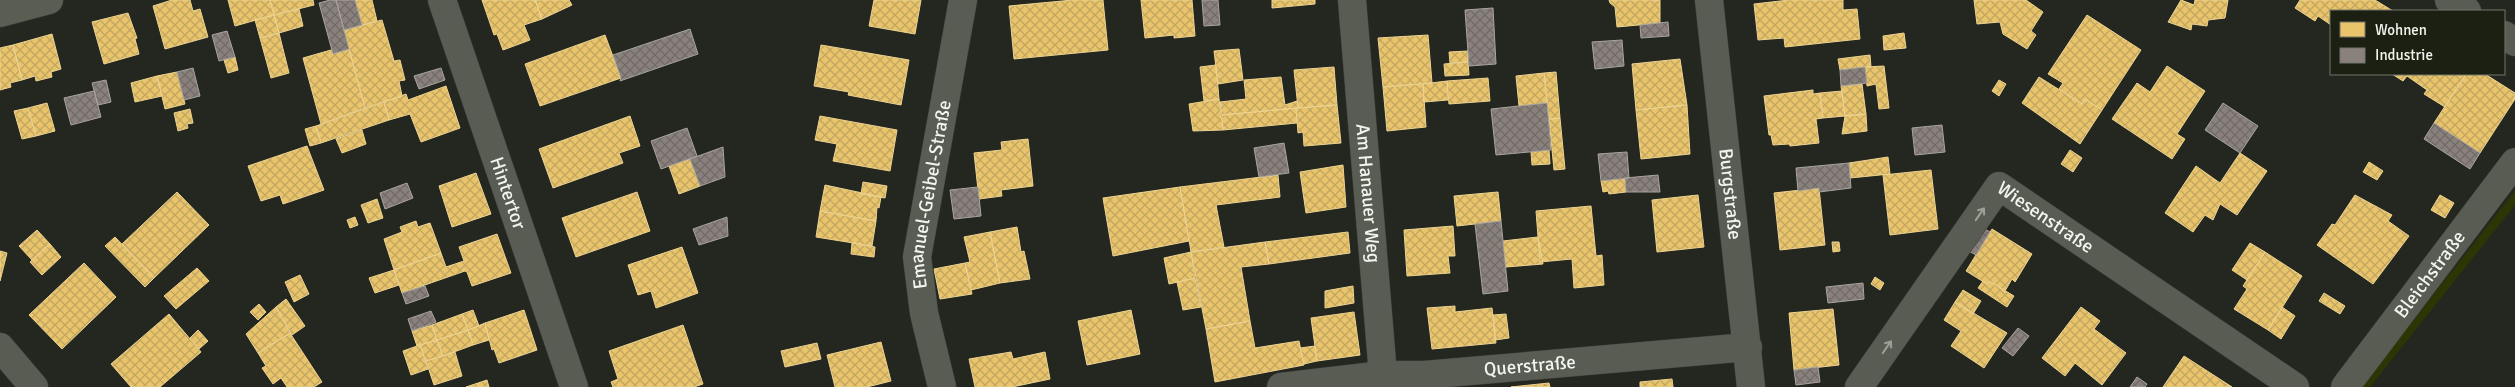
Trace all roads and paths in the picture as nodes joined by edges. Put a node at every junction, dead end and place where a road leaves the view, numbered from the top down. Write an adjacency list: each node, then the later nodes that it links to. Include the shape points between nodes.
1 (48, 0): 8 (main road)
2 (442, 0): 14 (street, Hintertor)
3 (962, 0): 15 (street, Emanuel-Geibel-Straße, via 917,257 924,313)
4 (1352, 0): 12 (street, Am Hanauer Weg)
5 (1709, 0): 11 (street, Burgstraße)
6 (2449, 0): 7 (street)
7 (2465, 10)
8 (0, 13)
9 (2515, 162): 20 (street, Bleichstraße)
10 (0, 347): 13 (street)
11 (1748, 347): 12 (street, Querstraße, via 1424,374); 17 (street, Burgstraße)
12 (1384, 381): 16 (street, Querstraße)
13 (34, 387)
14 (574, 387)
15 (942, 387)
16 (1281, 387)
17 (1752, 387)
18 (1859, 387): 19 (street, Wiesenstraße, one-way to 19, via 1999,186)
19 (2295, 387)
20 (2345, 387)

